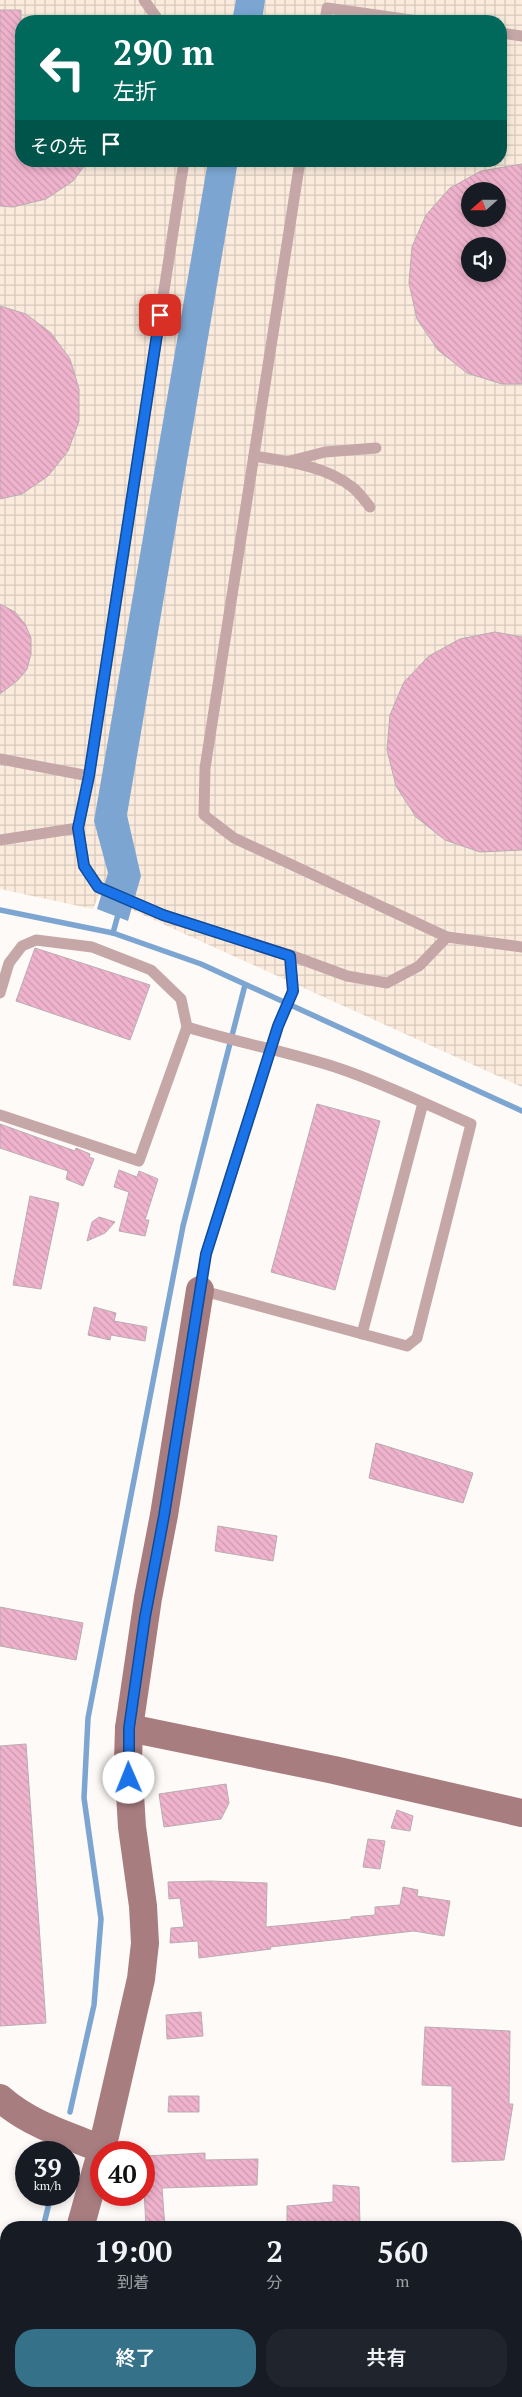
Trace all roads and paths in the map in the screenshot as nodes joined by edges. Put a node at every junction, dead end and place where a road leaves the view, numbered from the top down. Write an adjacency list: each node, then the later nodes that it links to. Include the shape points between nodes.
1 (144, 0): 2 (lane)
2 (155, 15)
3 (325, 15): 4 (lane, via 327,8)
4 (376, 15)
5 (507, 34): 6 (lane)
6 (522, 36)
7 (183, 167): 14 (lane)
8 (299, 167): 10 (lane)
9 (376, 448): 11 (lane, via 325,452)
10 (254, 456): 11 (lane); 17 (lane, via 205,768 204,815 234,838)
11 (290, 461): 12 (lane, via 331,475 352,487)
12 (370, 507)
13 (0, 759): 14 (lane)
14 (89, 776): 15 (lane)
15 (78, 828): 16 (lane); 19 (lane, via 84,866 98,887 163,915)
16 (0, 840)
17 (447, 937): 18 (lane); 19 (lane, via 419,966 388,983 346,976)
18 (522, 947)
19 (290, 956): 22 (lane, via 293,991)
20 (0, 993): 21 (lane, via 9,963 22,946 36,940 92,947 151,970 180,999)
21 (187, 1027): 22 (lane); 24 (lane, via 139,1161)
22 (270, 1050): 23 (lane, via 341,1069); 25 (lane, via 206,1254)
23 (423, 1103): 26 (lane); 26 (lane, via 471,1124 417,1338 407,1346)
24 (0, 1115)
25 (200, 1290): 26 (lane); 27 (street)
26 (362, 1334)
27 (129, 1728): 28 (street); 30 (street, via 132,1827 145,1943 141,1979)
28 (522, 1813)
29 (0, 2098): 31 (street, via 36,2122)
30 (104, 2141)
31 (90, 2144)
32 (90, 2192): 33 (street)
33 (82, 2221)

